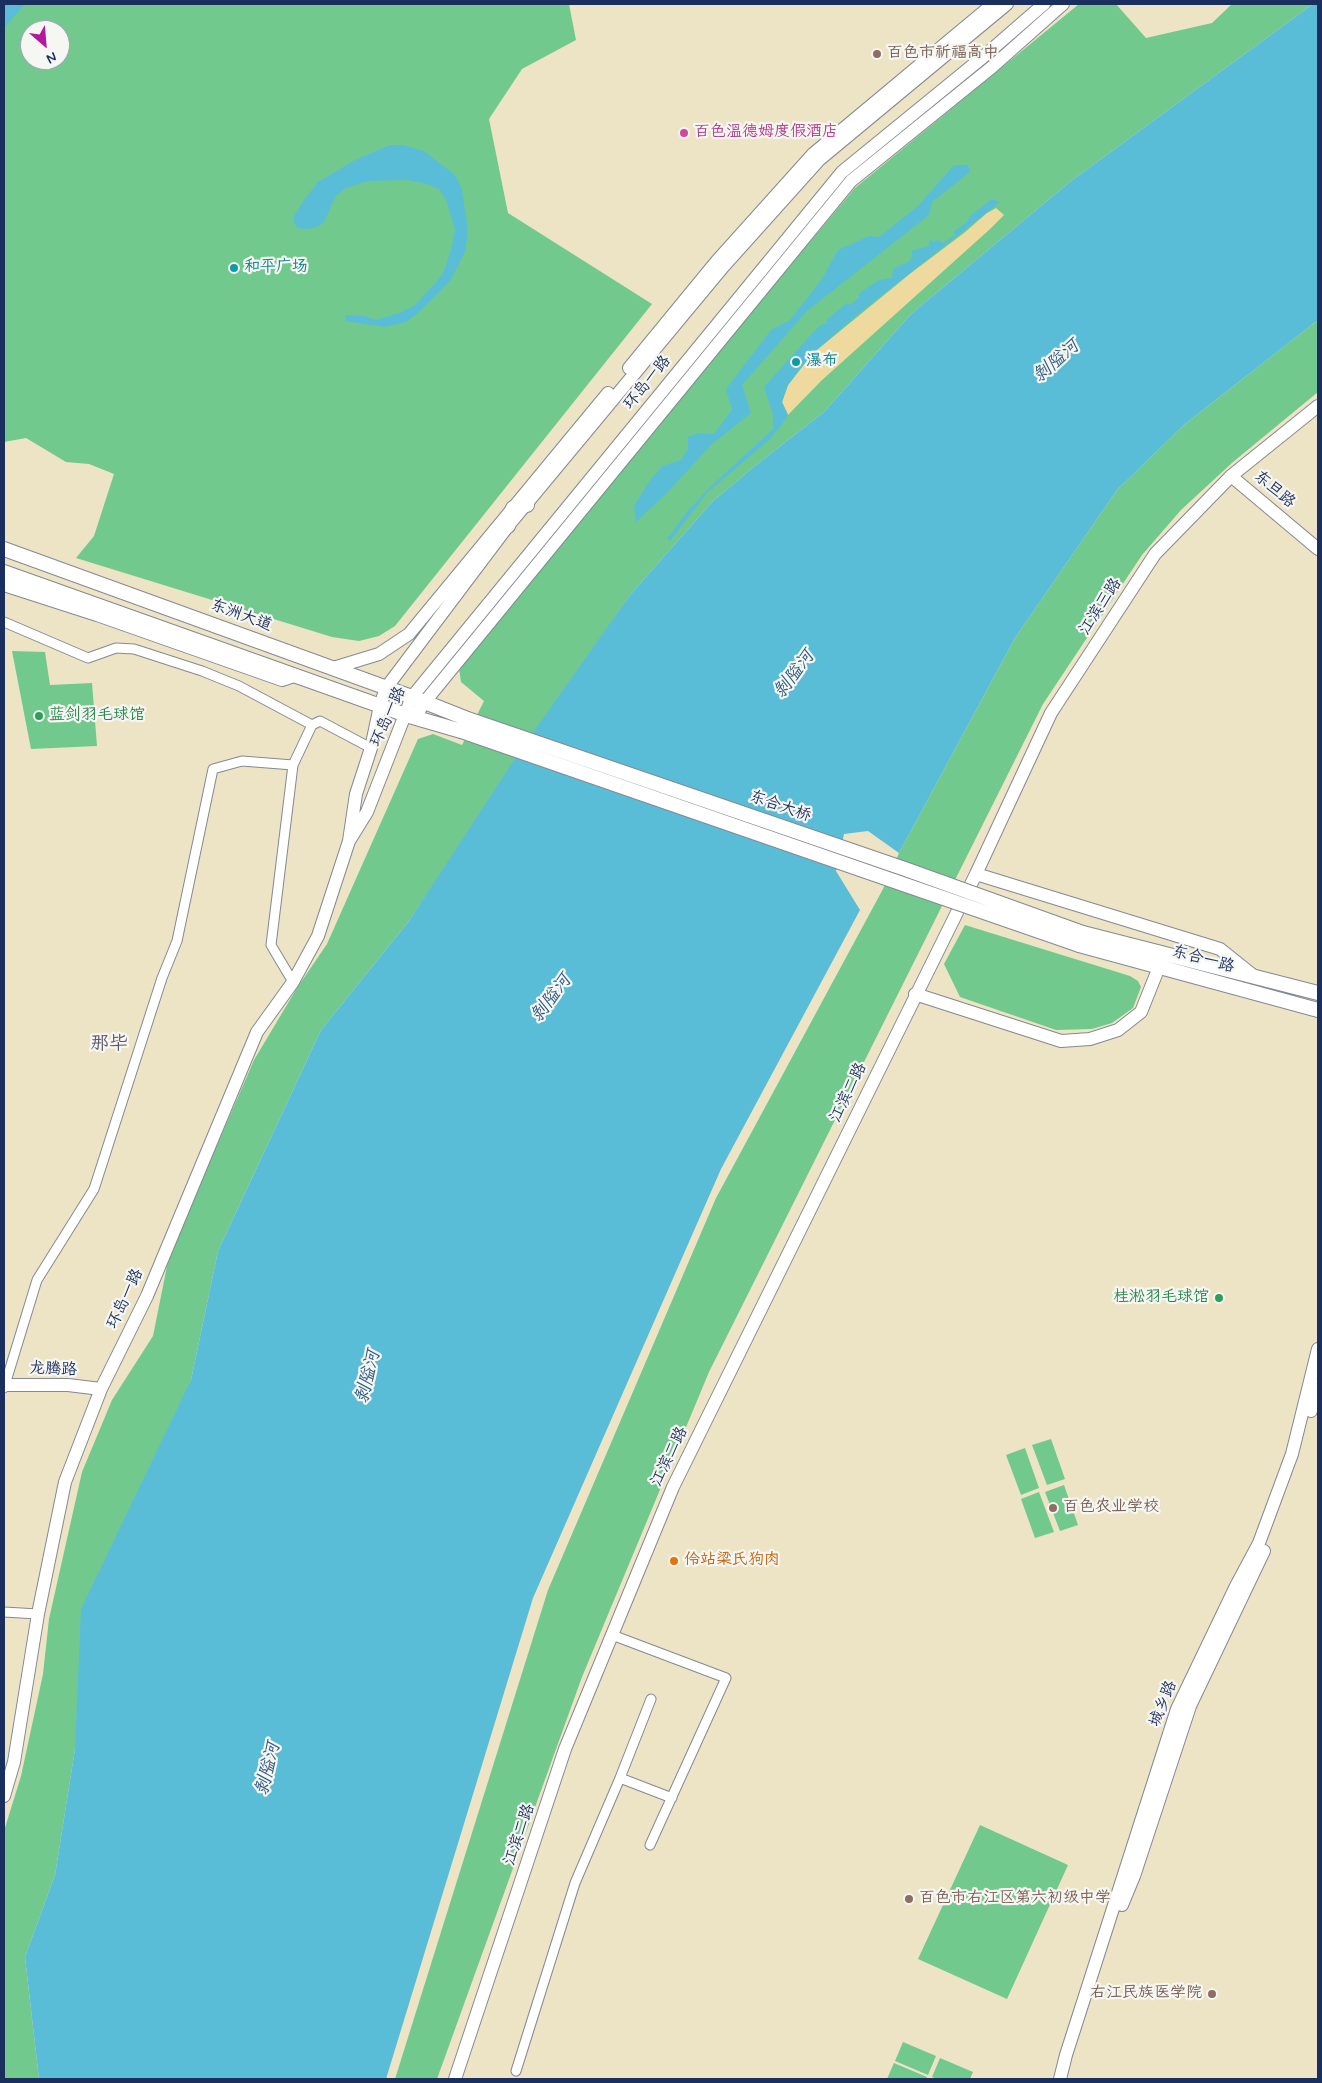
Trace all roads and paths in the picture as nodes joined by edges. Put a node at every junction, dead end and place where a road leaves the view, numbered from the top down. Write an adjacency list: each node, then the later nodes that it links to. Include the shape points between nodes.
1 (993, 4): 8 (main road, via 813,154 716,262)
2 (1007, 4): 7 (main road, 环岛一路, via 819,160 723,267)
3 (1044, 4): 20 (main road, 环岛一路, via 842,172)
4 (1063, 4): 20 (main road, via 992,67 851,181)
5 (1318, 406): 6 (main road, 江滨三路)
6 (1231, 476): 11 (main road, 东旦路); 28 (main road, 江滨三路, via 1155,554 1051,713)
7 (528, 505): 8 (main road); 9 (main road, 环岛一路)
8 (513, 508): 9 (main road); 17 (main road, via 409,634 379,654)
9 (508, 526): 19 (main road, 环岛一路)
10 (4, 549): 15 (main road, 东洲大道)
11 (1318, 549)
12 (4, 572): 16 (main road)
13 (4, 585): 18 (main road, via 282,680)
14 (4, 622): 23 (street, via 88,658 116,648 134,649 202,671 239,686)
15 (272, 646): 16 (main road); 17 (main road, 东洲大道)
16 (264, 665): 18 (main road)
17 (333, 668): 19 (main road, 东洲大道)
18 (294, 676): 21 (main road)
19 (386, 688): 20 (main road, 东洲大道); 21 (main road, 环岛一路)
20 (419, 699): 22 (main road, 环岛一路); 24 (main road, 东洲大道)
21 (380, 706): 22 (main road); 25 (main road, 环岛一路)
22 (411, 716): 24 (main road); 27 (main road, 环岛一路, via 367,812)
23 (312, 725): 25 (street, via 320,722); 26 (street)
24 (463, 725): 29 (main road, 东合大桥, bridge, via 886,862)
25 (371, 748): 27 (main road, 环岛一路, via 356,794)
26 (293, 765): 32 (street, via 271,945); 38 (street, via 242,761 213,769 177,941 94,1189 37,1280)
27 (349, 841): 32 (main road, 环岛一路, via 318,936)
28 (976, 874): 31 (main road, via 1220,949); 34 (main road, 江滨二路)
29 (1081, 939): 30 (main road, 东合一路); 31 (main road, 东合一路)
30 (1159, 967): 34 (main road, via 1141,1012 1118,1030 1090,1040 1061,1041); 35 (main road, 东合一路)
31 (1255, 977): 33 (main road, 东合一路)
32 (293, 982): 39 (main road, 环岛一路, via 256,1032 147,1296)
33 (1318, 993)
34 (915, 994): 42 (main road, 江滨二路, via 673,1487)
35 (1318, 1010)
36 (1318, 1349): 50 (main road, 城乡路, via 1292,1454 1259,1543 1177,1708)
37 (1318, 1385): 51 (main road, 城乡路, via 1299,1456 1266,1546 1190,1706 1122,1904)
38 (4, 1386): 39 (main road, 龙腾路, via 68,1385)
39 (101, 1389): 41 (main road, 环岛一路, via 65,1482)
40 (4, 1612): 41 (street)
41 (38, 1614): 45 (main road, 环岛一路, via 14,1762)
42 (612, 1635): 46 (street, via 726,1678); 49 (main road, 江滨二路, via 566,1749)
43 (651, 1699): 44 (street)
44 (620, 1778): 46 (street); 48 (street, via 575,1883)
45 (4, 1796)
46 (672, 1798): 47 (street)
47 (650, 1845)
48 (516, 2071)
49 (455, 2079)
50 (1060, 2079)
51 (1067, 2079)

